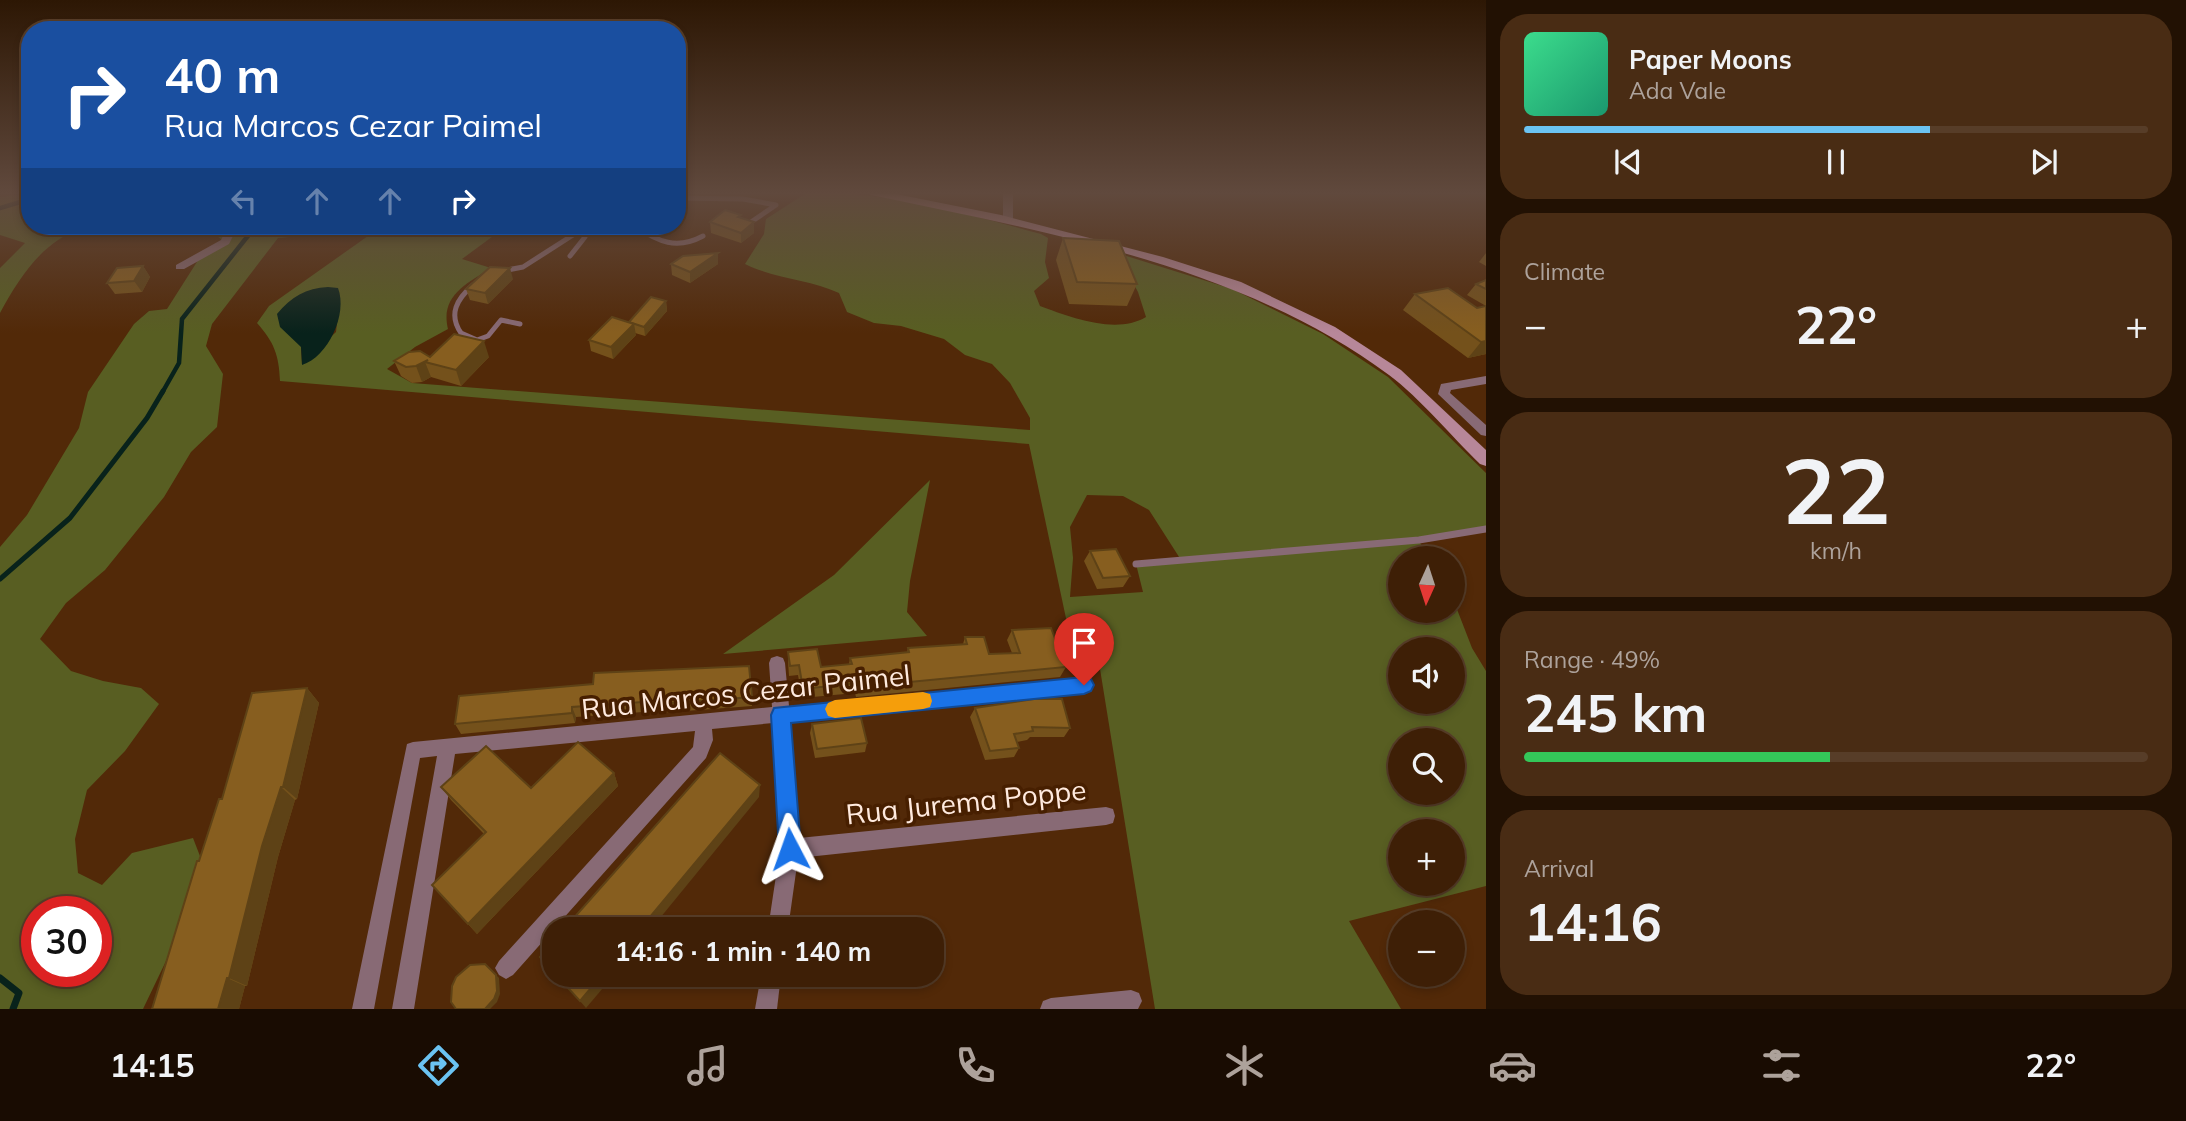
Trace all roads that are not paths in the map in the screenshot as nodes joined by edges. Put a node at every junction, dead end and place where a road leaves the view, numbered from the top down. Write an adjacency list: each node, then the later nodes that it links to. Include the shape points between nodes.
1 (226, 239): 8 (street)
2 (567, 239): 9 (lane, via 523,267)
3 (583, 239): 7 (lane)
4 (654, 239): 5 (lane, via 690,245)
5 (699, 239)
6 (1080, 239): 14 (street, via 1236,285 1330,330 1396,373)
7 (570, 256)
8 (180, 267)
9 (491, 273)
10 (483, 278): 11 (lane, via 455,303 452,316 458,331 474,340 486,337 501,320)
11 (520, 324)
12 (1486, 380): 13 (street, via 1445,387 1444,394)
13 (1486, 432)
14 (1486, 460)
15 (1486, 529): 16 (lane, via 1419,540)
16 (1136, 564)
17 (777, 663): 19 (street)
18 (1084, 685): 19 (street, Rua Marcos Cezar Paimel)
19 (780, 715): 20 (street, Rua Marcos Cezar Paimel); 23 (street)
20 (703, 722): 21 (street, Rua Marcos Cezar Paimel); 25 (street, via 700,752)
21 (447, 747): 28 (street, Rua Marcos Cezar Paimel, via 413,750); 29 (street)
22 (1106, 816): 23 (street, Rua Jurema Poppe)
23 (790, 849): 24 (street)
24 (780, 917)
25 (506, 968)
26 (769, 987): 30 (street)
27 (1131, 1001): 31 (street)
28 (363, 1009)
29 (403, 1009)
30 (766, 1009)
31 (1051, 1009)

